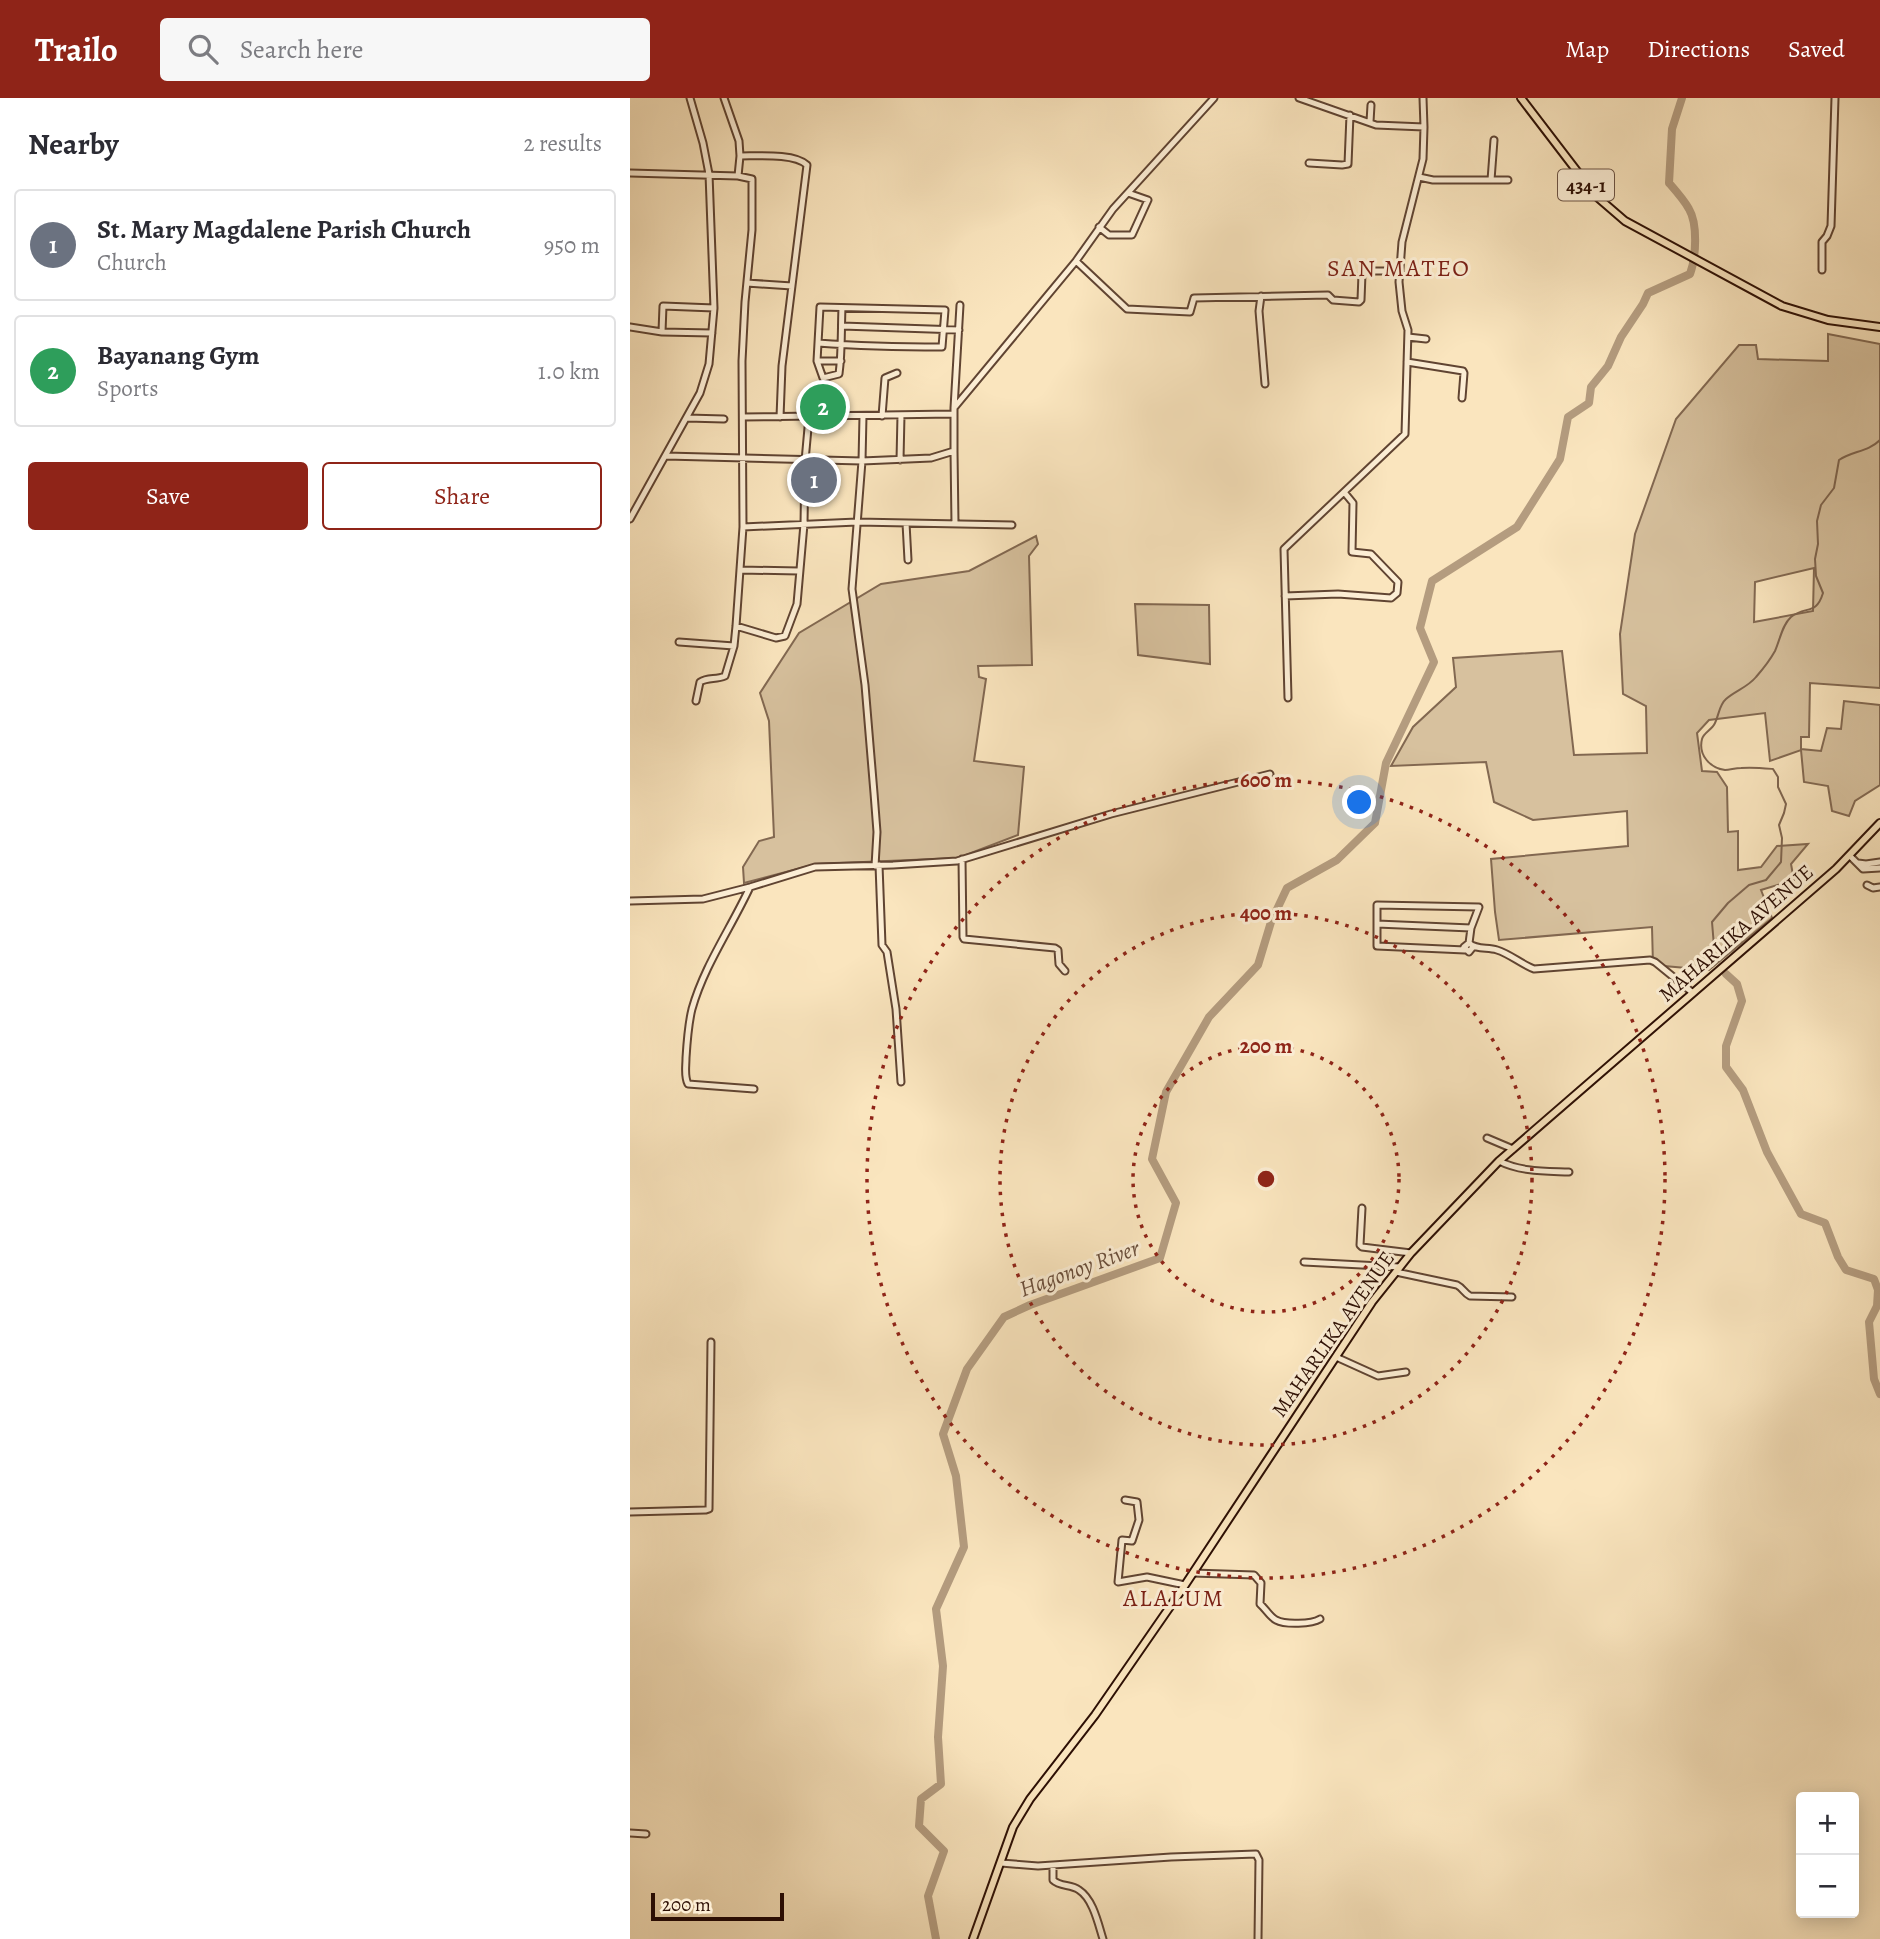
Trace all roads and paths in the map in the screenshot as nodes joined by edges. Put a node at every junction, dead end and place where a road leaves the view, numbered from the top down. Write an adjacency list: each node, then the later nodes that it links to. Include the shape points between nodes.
1 (690, 98): 16 (street)
2 (724, 98): 13 (street, via 738,134)
3 (1214, 98): 21 (street)
4 (1299, 98): 9 (street)
5 (1423, 98): 11 (street)
6 (1521, 98): 34 (main road, 434-1, via 1595,196 1625,221 1798,313)
7 (1835, 98): 24 (street, via 1831,226 1822,242)
8 (1371, 106): 10 (street)
9 (1350, 116): 10 (street); 14 (street, via 1348,164)
10 (1370, 122): 11 (street)
11 (1424, 127): 18 (street)
12 (1494, 140): 19 (street)
13 (740, 156): 17 (street); 27 (street, via 801,160 807,165)
14 (1309, 163)
15 (630, 173): 16 (street)
16 (709, 174): 17 (street); 30 (street)
17 (738, 176): 26 (street, via 752,179)
18 (1419, 177): 19 (street); 25 (street, via 1402,242)
19 (1491, 180): 20 (street)
20 (1508, 180)
21 (1128, 193): 22 (street); 22 (street, via 1148,200 1132,236 1109,234)
22 (1099, 227): 23 (street)
23 (1076, 261): 28 (street, via 1127,309 1190,312 1194,298); 49 (street)
24 (1822, 270)
25 (1400, 271): 28 (street, via 1364,271 1359,302 1333,300 1328,295); 39 (street)
26 (747, 283): 27 (street); 53 (street)
27 (792, 286): 54 (street)
28 (1261, 296): 47 (street)
29 (960, 305): 36 (street)
30 (714, 308): 37 (street, via 663,306); 38 (street)
31 (842, 308): 32 (street); 35 (street, via 945,310); 41 (street, via 820,307)
32 (842, 326): 35 (street); 42 (street)
33 (630, 327): 37 (street)
34 (1880, 327)
35 (943, 328): 36 (street); 42 (street, via 942,347)
36 (959, 330): 49 (street)
37 (662, 332): 38 (street)
38 (712, 333): 56 (street, via 700,394)
39 (1408, 337): 40 (street); 45 (street)
40 (1426, 339)
41 (818, 343): 42 (street); 43 (street)
42 (841, 345): 44 (street)
43 (817, 361): 44 (street); 44 (street, via 823,377 839,374)
44 (841, 361)
45 (1407, 362): 48 (street, via 1463,371); 64 (street, via 1405,434)
46 (897, 373): 52 (street, via 885,378)
47 (1265, 384)
48 (1462, 398)
49 (954, 411): 50 (street); 58 (street)
50 (901, 415): 52 (street); 61 (street)
51 (863, 416): 52 (street); 55 (street); 63 (street)
52 (883, 416)
53 (743, 417): 54 (street); 60 (street)
54 (780, 417): 55 (street)
55 (809, 417): 62 (street)
56 (687, 418): 57 (street); 59 (street)
57 (724, 419)
58 (954, 451): 61 (street); 69 (street)
59 (666, 456): 60 (street); 65 (street)
60 (742, 458): 62 (street); 71 (street)
61 (900, 460): 63 (street)
62 (805, 461): 63 (street); 68 (street)
63 (862, 461): 66 (street)
64 (1344, 492): 75 (street, via 1284,549); 75 (street, via 1353,503 1352,552 1371,554 1398,582 1397,593 1391,598)
65 (630, 519)
66 (857, 522): 67 (street); 68 (street); 87 (street, via 852,589 865,685)
67 (906, 523): 69 (street); 72 (street)
68 (804, 524): 71 (street); 74 (street)
69 (955, 524): 70 (street)
70 (1012, 525)
71 (743, 527): 73 (street)
72 (908, 560)
73 (740, 570): 74 (street); 76 (street)
74 (799, 571): 76 (street, via 797,604 785,636 776,638)
75 (1285, 596): 79 (street)
76 (736, 626): 78 (street)
77 (679, 642): 78 (street)
78 (734, 646): 80 (street, via 725,676 700,682)
79 (1288, 698)
80 (696, 701)
81 (1270, 774): 84 (street, via 1111,814)
82 (1880, 823): 83 (main road, MAHARLIKA AVENUE)
83 (1850, 856): 86 (street); 97 (main road, MAHARLIKA AVENUE)
84 (962, 859): 87 (street); 96 (street, via 964,939 1055,948)
85 (1880, 862): 86 (street)
86 (1858, 863): 88 (street, via 1864,869)
87 (877, 866): 90 (street, via 815,867); 98 (street, via 882,945 896,1009)
88 (1880, 868)
89 (1867, 885): 91 (street)
90 (750, 887): 92 (street, via 703,899); 99 (street, via 696,998 685,1078 688,1084)
91 (1880, 887)
92 (630, 901)
93 (1377, 924): 94 (street); 94 (street, via 1378,904 1479,907); 95 (street, via 1377,946 1465,950 1465,945)
94 (1471, 928): 95 (street)
95 (1471, 945): 97 (street, via 1494,949 1534,969 1650,960)
96 (1065, 971)
97 (1693, 993): 101 (main road, MAHARLIKA AVENUE)
98 (901, 1082)
99 (754, 1089)
100 (1487, 1139): 101 (street)
101 (1513, 1149): 102 (main road, MAHARLIKA AVENUE)
102 (1499, 1161): 103 (street, via 1510,1167); 105 (main road, MAHARLIKA AVENUE)
103 (1569, 1172)
104 (1362, 1208): 105 (street, via 1362,1247)
105 (1411, 1253): 107 (main road, MAHARLIKA AVENUE)
106 (1304, 1262): 107 (street)
107 (1398, 1269): 108 (street, via 1457,1285 1469,1296); 110 (main road, MAHARLIKA AVENUE)
108 (1512, 1297)
109 (711, 1342): 113 (street, via 709,1509)
110 (1336, 1357): 111 (street, via 1378,1376); 114 (main road, MAHARLIKA AVENUE)
111 (1406, 1372)
112 (1125, 1500): 115 (street, via 1137,1502 1139,1520 1132,1541 1122,1540 1118,1582 1147,1577)
113 (630, 1512)
114 (1193, 1573): 115 (main road, MAHARLIKA AVENUE); 116 (street, via 1254,1575 1261,1583 1260,1604 1276,1620 1304,1623)
115 (1185, 1585): 119 (main road, MAHARLIKA AVENUE, via 1030,1799 1013,1827)
116 (1320, 1619)
117 (630, 1833): 118 (street)
118 (646, 1834)
119 (1001, 1863): 120 (street); 121 (main road, MAHARLIKA AVENUE)
120 (1052, 1865): 122 (street, via 1057,1884 1077,1888 1090,1901); 123 (street, via 1256,1854)
121 (973, 1939)
122 (1103, 1939)
123 (1258, 1939)

